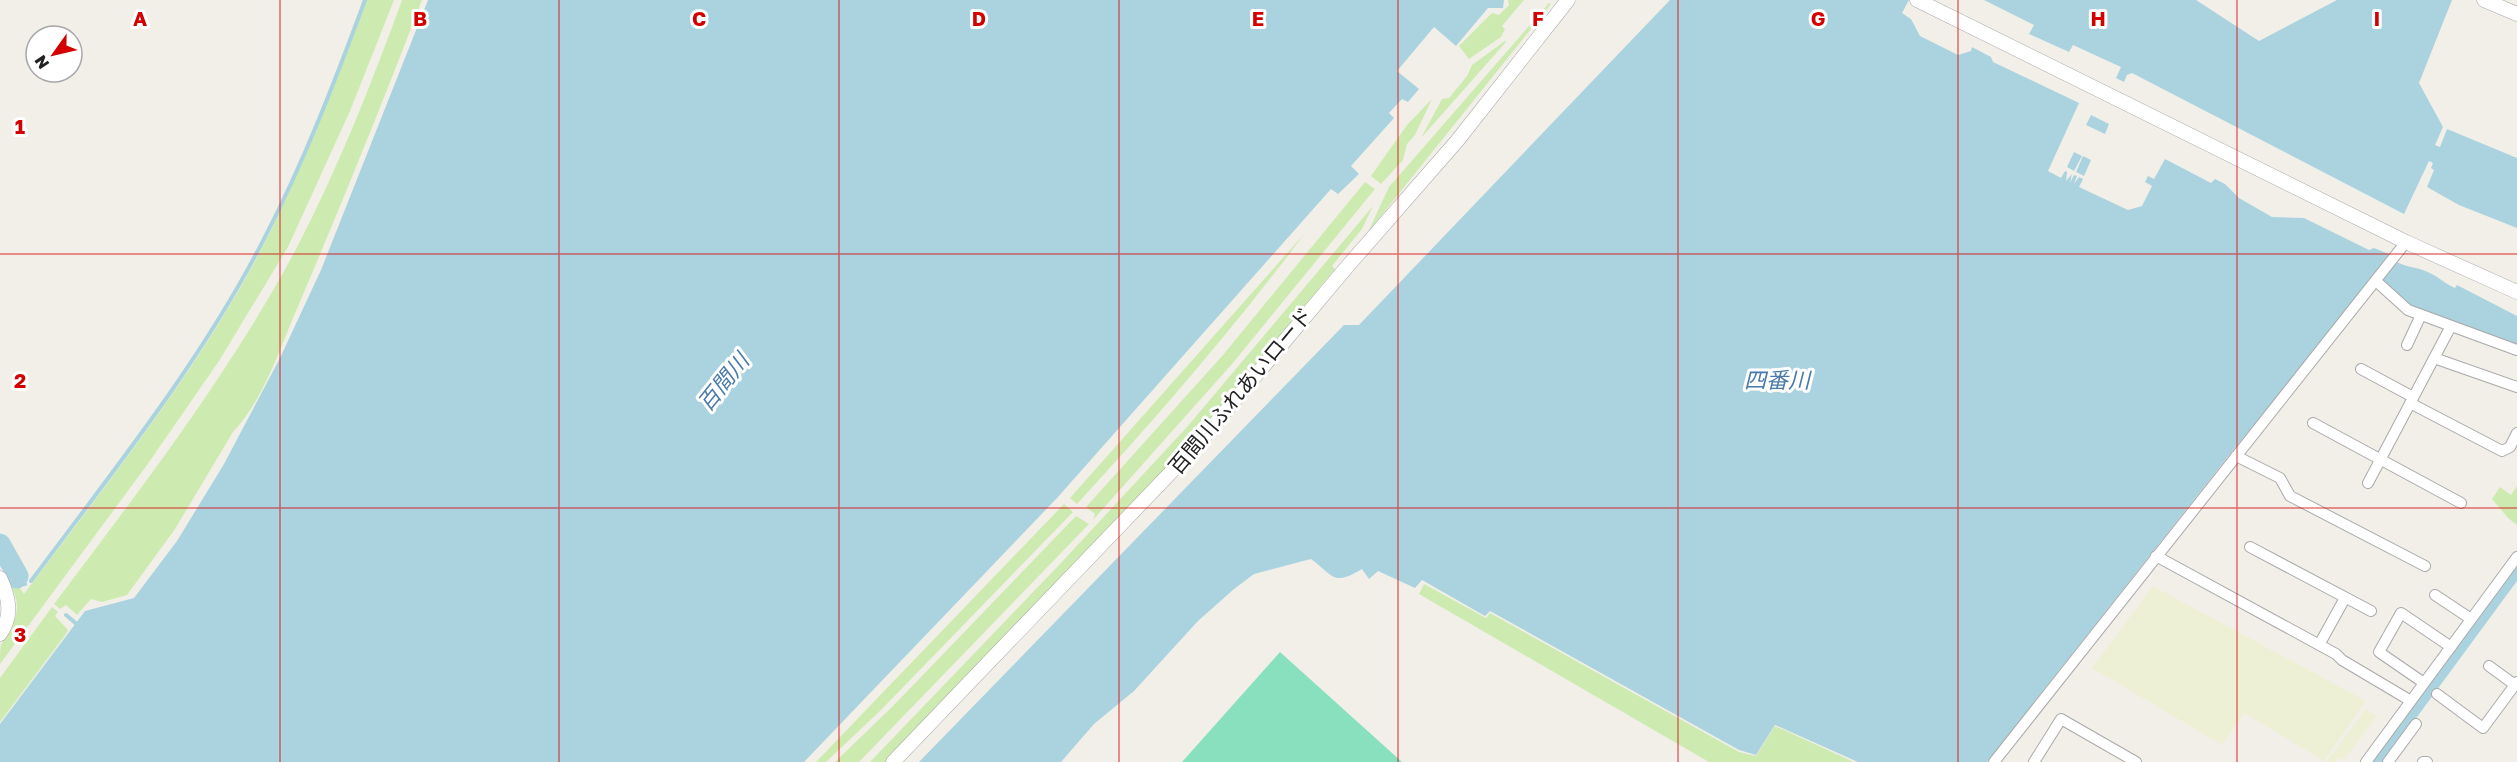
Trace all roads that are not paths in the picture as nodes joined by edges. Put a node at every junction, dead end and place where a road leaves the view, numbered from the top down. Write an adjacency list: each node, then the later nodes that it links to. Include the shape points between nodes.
1 (1568, 0): 41 (street, 百間川ふれあいロード, via 1457,141 1199,443)
2 (1917, 0): 5 (street)
3 (2484, 0): 4 (street)
4 (2517, 14)
5 (2406, 242): 6 (street); 7 (street)
6 (2378, 280): 8 (street, via 2408,310); 19 (street)
7 (2517, 292)
8 (2421, 315): 9 (street); 10 (street)
9 (2451, 326): 11 (street); 12 (street)
10 (2407, 345)
11 (2517, 350)
12 (2434, 358): 14 (street); 15 (street)
13 (2361, 369): 15 (street)
14 (2517, 387)
15 (2411, 400): 18 (street, via 2502,451); 20 (street)
16 (2313, 423): 20 (street)
17 (2517, 433): 18 (street)
18 (2512, 451)
19 (2236, 456): 24 (street); 26 (street, via 2280,478 2290,496)
20 (2380, 459): 21 (street); 22 (street)
21 (2368, 483)
22 (2461, 502)
23 (2250, 547): 29 (street)
24 (2156, 556): 33 (street); 42 (street)
25 (2517, 557): 31 (street)
26 (2425, 566)
27 (1, 584): 32 (street, via 9,609)
28 (2435, 595): 31 (street)
29 (2345, 598): 30 (street); 33 (street)
30 (2371, 612)
31 (2471, 619): 34 (street)
32 (0, 634)
33 (2319, 645): 39 (street)
34 (2451, 646): 36 (street); 36 (street, via 2401,613 2379,652)
35 (2489, 666): 37 (street)
36 (2424, 683): 39 (street)
37 (2516, 683): 38 (street, via 2483,728)
38 (2437, 694)
39 (2411, 701): 45 (street)
40 (2416, 724): 46 (street)
41 (893, 762)
42 (1994, 762)
43 (2034, 762): 44 (street, via 2061,719)
44 (2136, 762)
45 (2366, 762)
46 (2388, 762)

